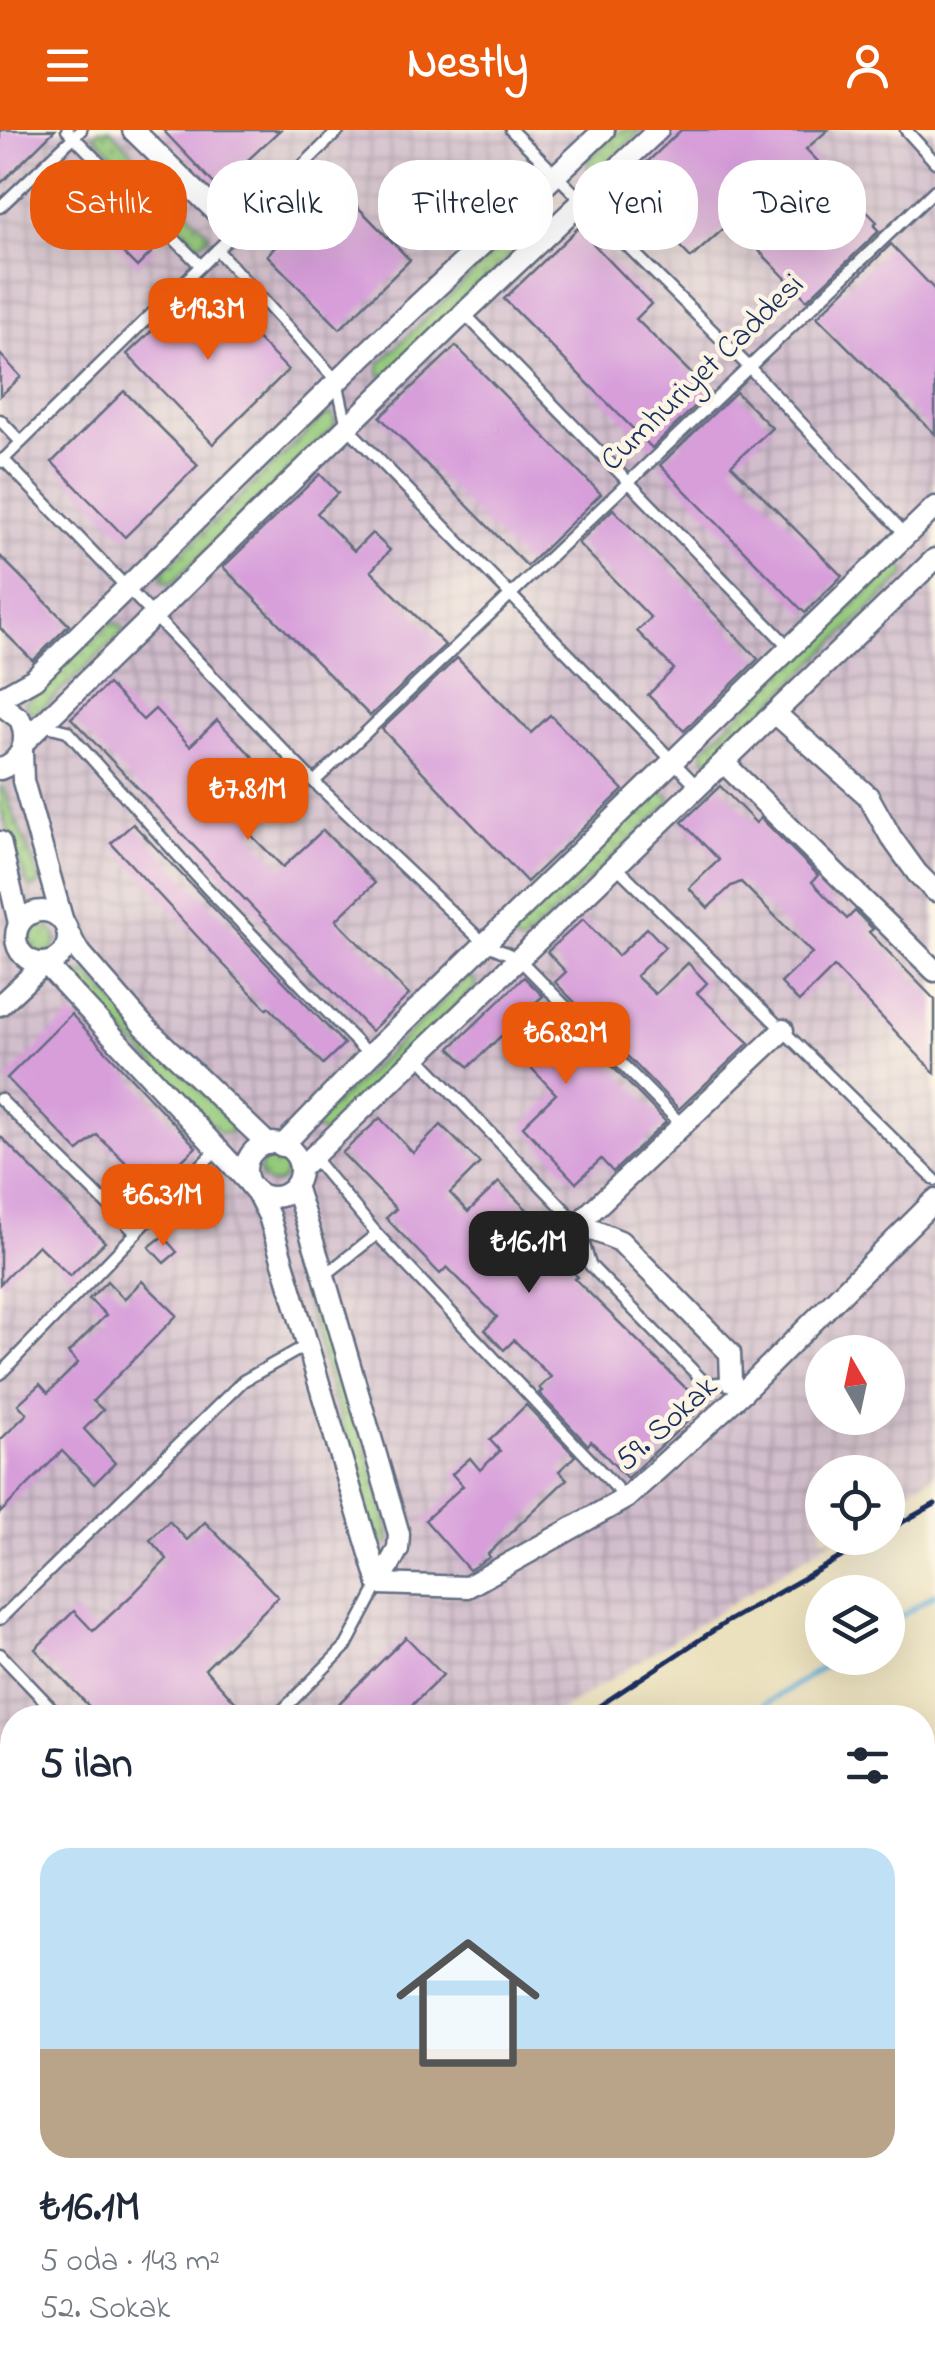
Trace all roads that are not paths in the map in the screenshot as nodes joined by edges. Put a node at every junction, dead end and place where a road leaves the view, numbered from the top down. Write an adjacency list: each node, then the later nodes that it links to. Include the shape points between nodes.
1 (133, 130): 14 (street)
2 (339, 130): 8 (lane)
3 (511, 130): 11 (lane)
4 (604, 130): 11 (street)
5 (658, 130): 9 (street)
6 (906, 130): 10 (lane)
7 (74, 132): 15 (lane); 19 (lane)
8 (308, 160)
9 (627, 160)
10 (935, 162)
11 (557, 174): 12 (lane); 22 (street)
12 (573, 190)
13 (935, 190): 21 (lane, Cumhuriyet Caddesi)
14 (207, 203)
15 (0, 206)
16 (573, 211): 20 (street)
17 (216, 250): 19 (lane); 22 (lane)
18 (633, 250): 21 (lane)
19 (200, 265): 25 (lane)
20 (464, 313): 24 (street); 27 (lane)
21 (749, 367): 27 (lane, Cumhuriyet Caddesi); 29 (lane)
22 (338, 381): 24 (lane); 31 (street)
23 (0, 420): 25 (lane)
24 (347, 427): 32 (lane); 33 (street)
25 (21, 442): 26 (lane)
26 (2, 461): 31 (lane)
27 (628, 482): 32 (lane, Cumhuriyet Caddesi); 34 (lane)
28 (935, 507): 29 (street)
29 (905, 534): 34 (street)
30 (933, 565): 36 (street)
31 (128, 588): 33 (lane); 35 (street, via 34,679)
32 (509, 596): 39 (lane); 42 (lane, Cumhuriyet Caddesi)
33 (154, 616): 37 (street); 42 (lane)
34 (790, 648): 39 (street)
35 (0, 701): 38 (street, via 20,718)
36 (776, 714): 40 (street); 46 (street, via 868,796 891,838)
37 (41, 725): 38 (street); 55 (lane, via 68,731)
38 (24, 746): 41 (street); 47 (street, via 23,781)
39 (674, 762): 43 (lane); 49 (street)
40 (724, 764): 43 (street); 52 (street)
41 (0, 769)
42 (314, 782): 49 (lane)
43 (699, 788): 45 (street)
44 (0, 842): 48 (street)
45 (616, 866): 50 (street); 54 (lane)
46 (935, 891)
47 (65, 926): 48 (street, via 41,911 25,917); 51 (street, via 66,948); 59 (street, via 144,1026)
48 (12, 939): 51 (street, via 29,960)
49 (486, 944): 50 (lane); 55 (street)
50 (518, 958): 56 (street); 58 (lane)
51 (45, 963): 53 (street); 60 (street)
52 (935, 971)
53 (0, 1005)
54 (782, 1030): 58 (street); 62 (lane)
55 (370, 1056): 59 (street)
56 (417, 1056): 61 (street); 65 (lane)
57 (0, 1099): 66 (lane)
58 (682, 1125): 65 (street)
59 (275, 1145): 61 (street, via 293,1152); 63 (street, via 249,1160)
60 (218, 1148): 63 (street); 66 (lane)
61 (303, 1170): 63 (street, via 280,1196); 67 (lane); 68 (street)
62 (935, 1180)
63 (253, 1188): 69 (street, via 269,1216)
64 (935, 1200): 71 (street, 59. Sokak)
65 (578, 1224): 71 (street, via 620,1240 730,1353); 71 (lane, via 590,1265 706,1384)
66 (136, 1233): 70 (lane)
67 (376, 1234): 68 (lane); 72 (lane)
68 (324, 1276): 73 (street, via 398,1534 398,1549)
69 (308, 1345): 73 (street); 74 (lane, via 243,1381)
70 (0, 1374)
71 (738, 1386): 72 (street, 59. Sokak)
72 (626, 1498): 73 (street, 59. Sokak, via 467,1586)
73 (380, 1584): 77 (lane, via 346,1646)
74 (0, 1619)
75 (0, 1654): 76 (lane)
76 (49, 1705)
77 (287, 1705)

